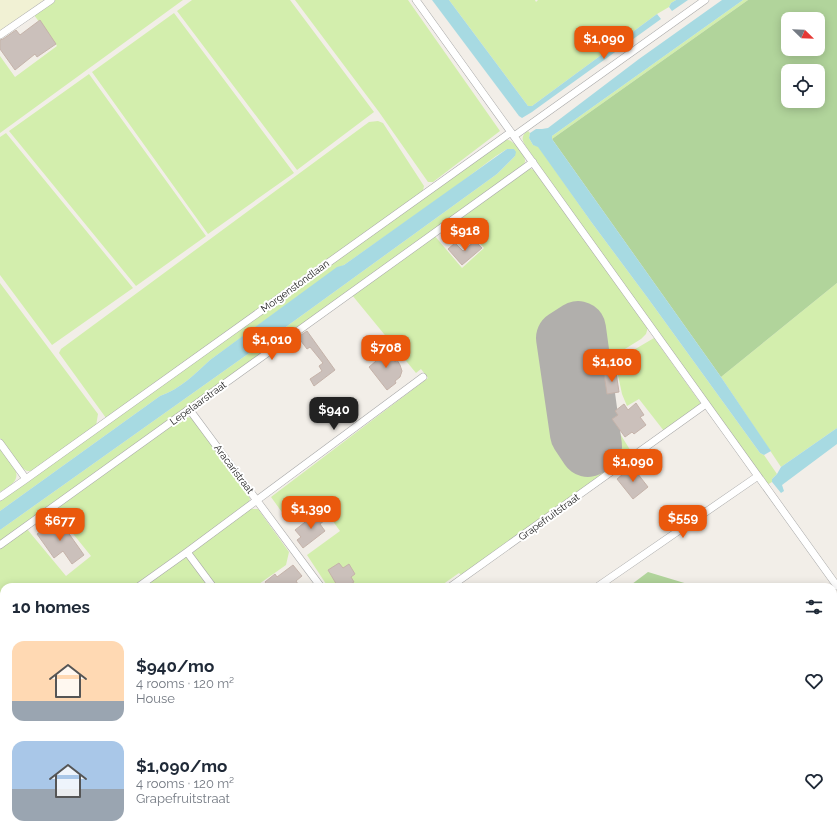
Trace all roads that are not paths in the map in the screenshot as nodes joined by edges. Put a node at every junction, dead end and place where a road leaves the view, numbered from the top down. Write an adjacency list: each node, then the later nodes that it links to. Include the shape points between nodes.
1 (51, 0): 4 (street)
2 (416, 0): 5 (street)
3 (705, 0): 5 (street, Morgenstondlaan)
4 (0, 35)
5 (513, 134): 6 (street); 12 (street, Morgenstondlaan, via 417,198)
6 (533, 162): 8 (street); 9 (street, Lepelaarstraat)
7 (423, 377): 14 (street)
8 (706, 404): 11 (street); 20 (street, Grapefruitstraat)
9 (189, 410): 14 (street, Aracaristraat); 15 (street, Lepelaarstraat)
10 (0, 443): 12 (street)
11 (758, 476): 21 (street); 22 (street)
12 (26, 479): 13 (street, Morgenstondlaan)
13 (0, 497)
14 (257, 500): 16 (street); 19 (street, Aracaristraat)
15 (0, 544)
16 (187, 552): 17 (street); 18 (street)
17 (144, 583)
18 (210, 583)
19 (318, 583)
20 (456, 583)
21 (603, 583)
22 (835, 583)

